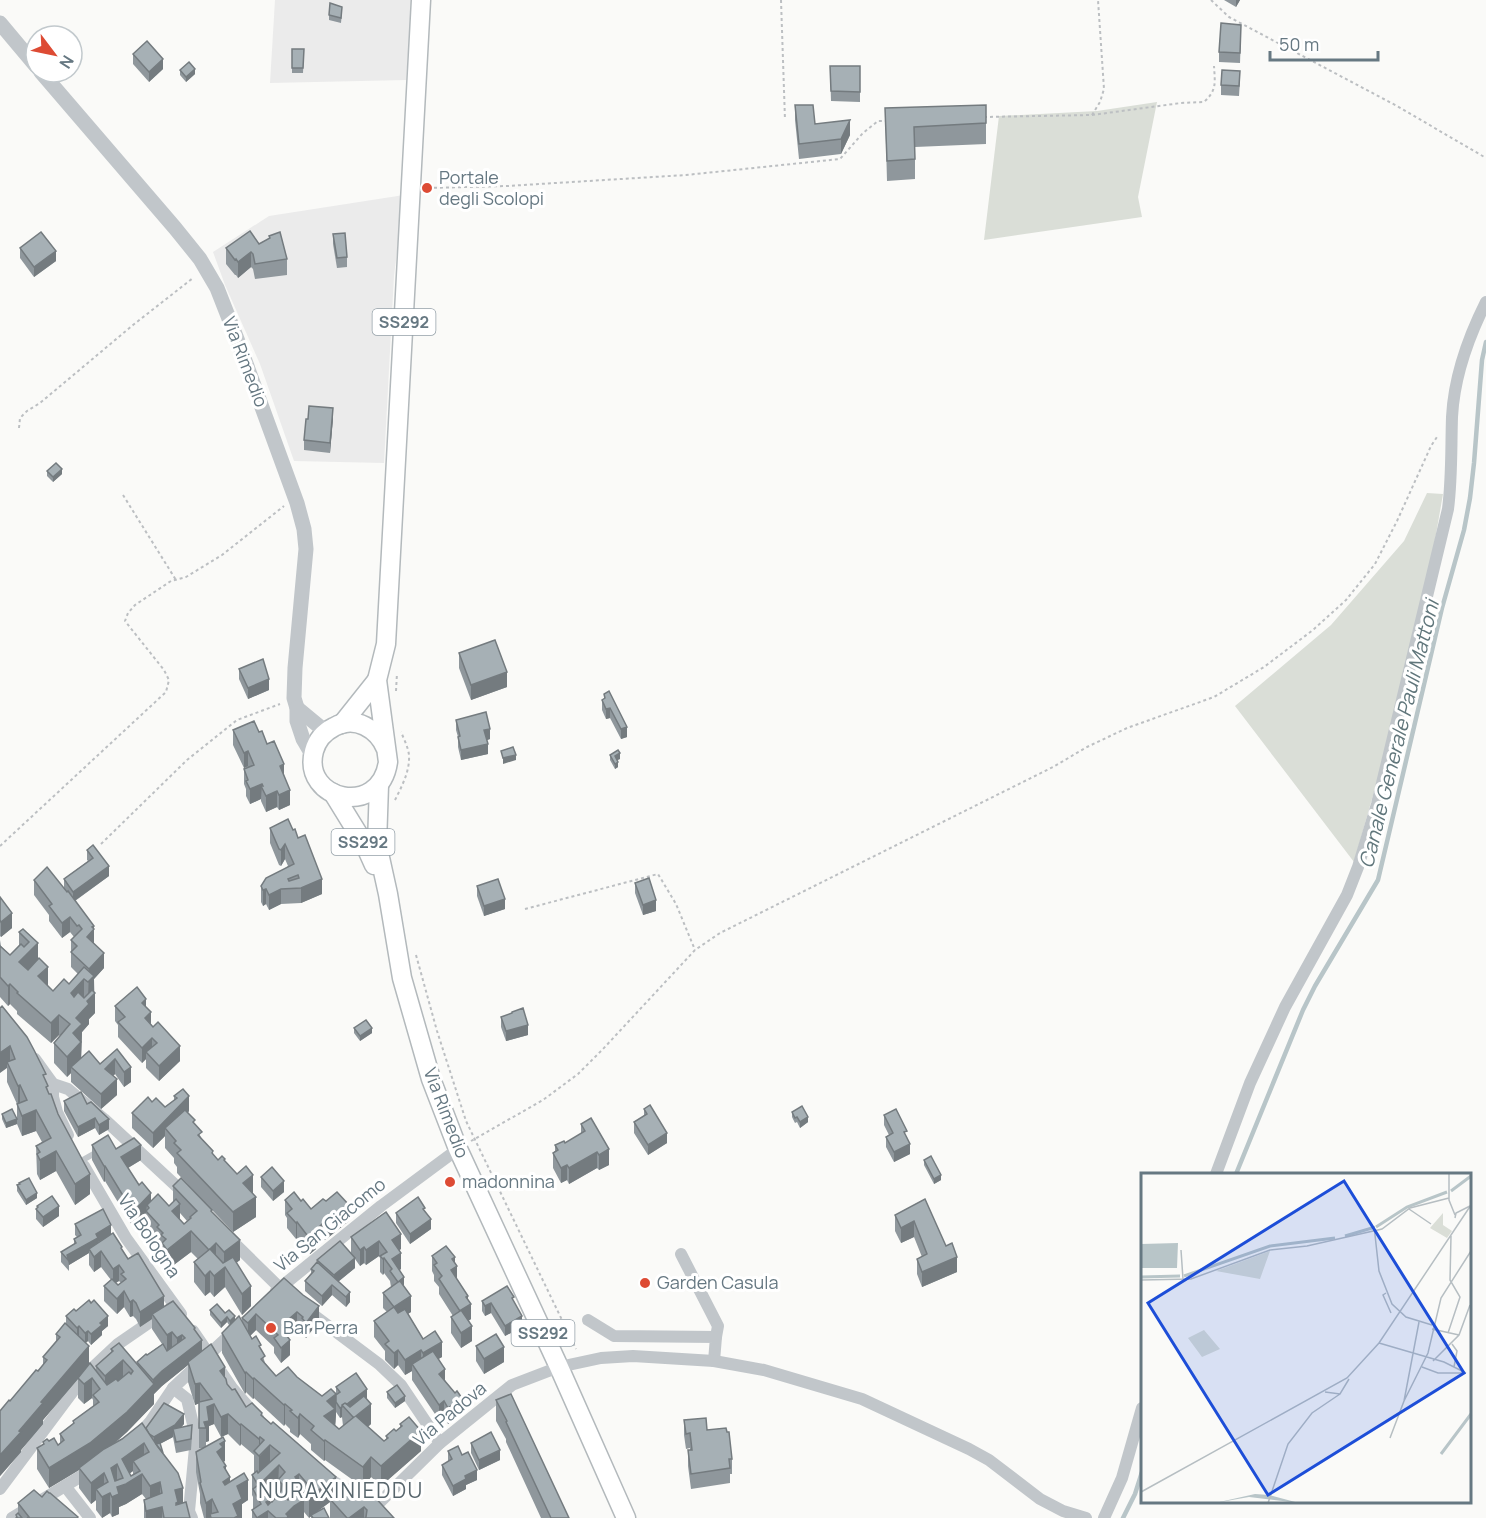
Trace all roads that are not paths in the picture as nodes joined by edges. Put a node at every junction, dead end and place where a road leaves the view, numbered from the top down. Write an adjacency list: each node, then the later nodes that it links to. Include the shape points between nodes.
1 (421, 0): 6 (main road, SS292, via 386,644)
2 (2, 25): 3 (street)
3 (24, 52)
4 (51, 84): 7 (street, Via Rimedio, via 200,259 237,339 304,529)
5 (1486, 302): 19 (street, via 1459,372 1452,415 1448,509 1377,804 1358,867 1347,895 1285,1007)
6 (378, 680): 8 (main road, SS292); 9 (main road, SS292)
7 (296, 703): 8 (street); 10 (street, Via Rimedio, via 297,721)
8 (334, 728): 9 (main road, via 353,723 369,727); 10 (main road, SS292, via 317,743)
9 (386, 749): 11 (main road, SS292, via 387,768)
10 (313, 756): 12 (main road, SS292, via 320,782)
11 (379, 784): 12 (main road, via 358,797); 13 (main road, Via Rimedio / SS292, via 377,844)
12 (333, 793): 13 (main road, Via Rimedio / SS292)
13 (388, 894): 17 (main road, Via Rimedio / SS292, via 402,978 431,1079)
14 (28, 1048): 15 (street, Via Bologna)
15 (53, 1084): 18 (street, Via Bologna, via 57,1112); 20 (street, via 68,1089)
16 (107, 1146): 18 (lane)
17 (458, 1149): 23 (street, Via San Giacomo); 30 (main road, Via Rimedio / SS292)
18 (76, 1151): 24 (street, Via Bologna, via 126,1238)
19 (1215, 1173)
20 (192, 1202)
21 (217, 1226): 23 (street)
22 (681, 1254): 27 (street, via 718,1326)
23 (275, 1292): 34 (street, via 379,1364 401,1385)
24 (175, 1305): 28 (street, Via Bologna); 39 (street, via 118,1344 86,1374)
25 (245, 1320): 28 (street)
26 (588, 1320): 27 (street, via 614,1336)
27 (716, 1337): 29 (street)
28 (209, 1353): 31 (street); 33 (street, Via Bologna, via 232,1388)
29 (714, 1361): 30 (street, Via Padova, via 633,1356); 46 (street, Via Padova, via 764,1370 862,1399 969,1449 1040,1498)
30 (559, 1367): 34 (street, Via Padova, via 512,1385); 45 (main road, Via Rimedio / SS292)
31 (173, 1388): 35 (street, via 150,1422); 44 (street, via 187,1399 196,1437 189,1511)
32 (1141, 1415): 47 (street, via 1122,1478)
33 (267, 1425)
34 (440, 1443): 40 (street, Via Padova, via 379,1509)
35 (124, 1448)
36 (102, 1464): 38 (street)
37 (314, 1467): 40 (street)
38 (66, 1486): 42 (street); 43 (street)
39 (0, 1489)
40 (353, 1493): 41 (street)
41 (340, 1502)
42 (12, 1518)
43 (90, 1518)
44 (192, 1518)
45 (626, 1518)
46 (1086, 1518)
47 (1104, 1518)

